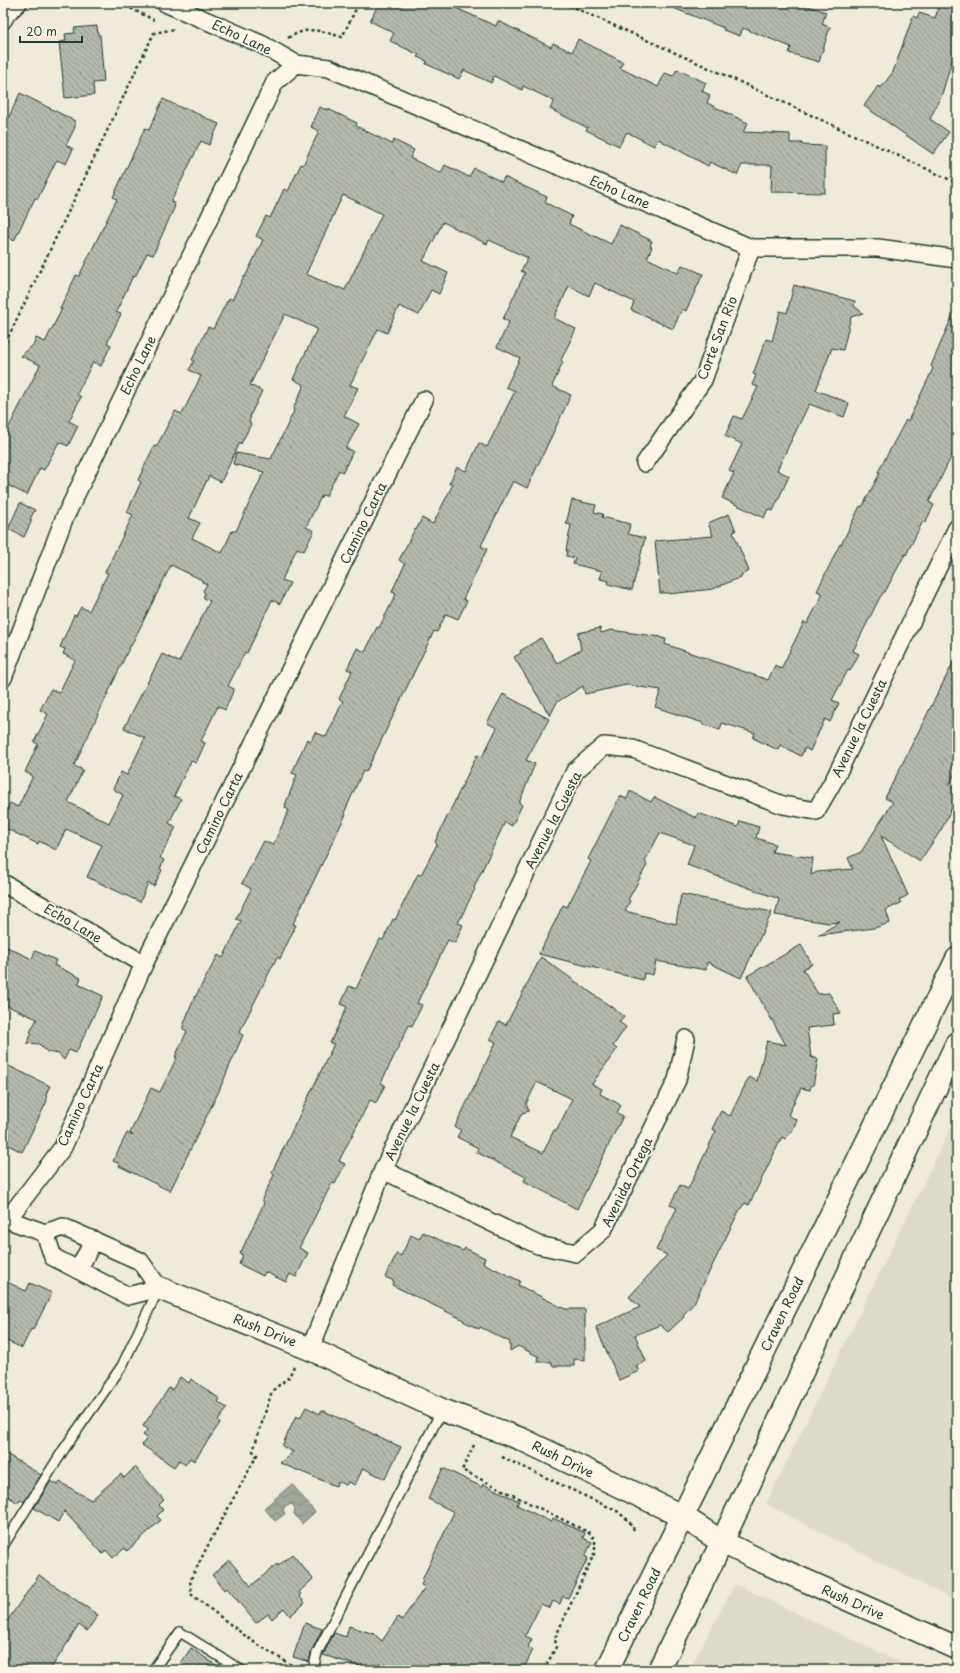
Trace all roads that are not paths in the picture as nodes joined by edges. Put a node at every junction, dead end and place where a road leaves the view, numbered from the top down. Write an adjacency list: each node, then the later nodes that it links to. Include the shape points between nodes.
1 (18, 3): 3 (street)
2 (165, 3): 4 (street, Echo Lane, via 261,44)
3 (3, 20)
4 (296, 64): 5 (street, Echo Lane, via 329,68); 10 (street, Echo Lane, via 275,82 64,519)
5 (751, 248): 6 (street, Echo Lane, via 878,248); 8 (street, Corte San Rio, via 703,380)
6 (957, 259)
7 (424, 400): 13 (street, Camino Carta)
8 (645, 463)
9 (957, 528): 16 (street, Avenue la Cuesta, via 835,778 816,811 783,806 633,749 604,746 575,771)
10 (3, 678)
11 (3, 882): 13 (street, Echo Lane)
12 (957, 959): 24 (main road, Craven Road)
13 (144, 964): 17 (street, Camino Carta, via 63,1147)
14 (686, 1039): 16 (street, Avenida Ortega, via 677,1080 604,1230 576,1253 538,1245)
15 (957, 1043): 25 (main road)
16 (384, 1170): 22 (street, Avenue la Cuesta)
17 (5, 1219): 18 (street)
18 (45, 1234): 19 (street, via 63,1227); 20 (street, via 53,1257)
19 (94, 1240): 20 (street); 21 (street, via 140,1261)
20 (78, 1270): 21 (street, via 128,1296)
21 (159, 1288): 22 (main road, Rush Drive); 26 (lane, via 122,1366 68,1443)
22 (310, 1349): 23 (main road, Rush Drive)
23 (442, 1410): 24 (main road, Rush Drive, via 521,1439); 30 (lane, via 317,1653)
24 (682, 1516): 25 (main road, Rush Drive); 31 (main road, Craven Road)
25 (722, 1542): 27 (main road, Rush Drive); 32 (main road)
26 (3, 1546)
27 (957, 1648)
28 (153, 1670): 29 (lane, via 180,1632)
29 (241, 1670)
30 (313, 1670)
31 (607, 1670)
32 (659, 1670)

